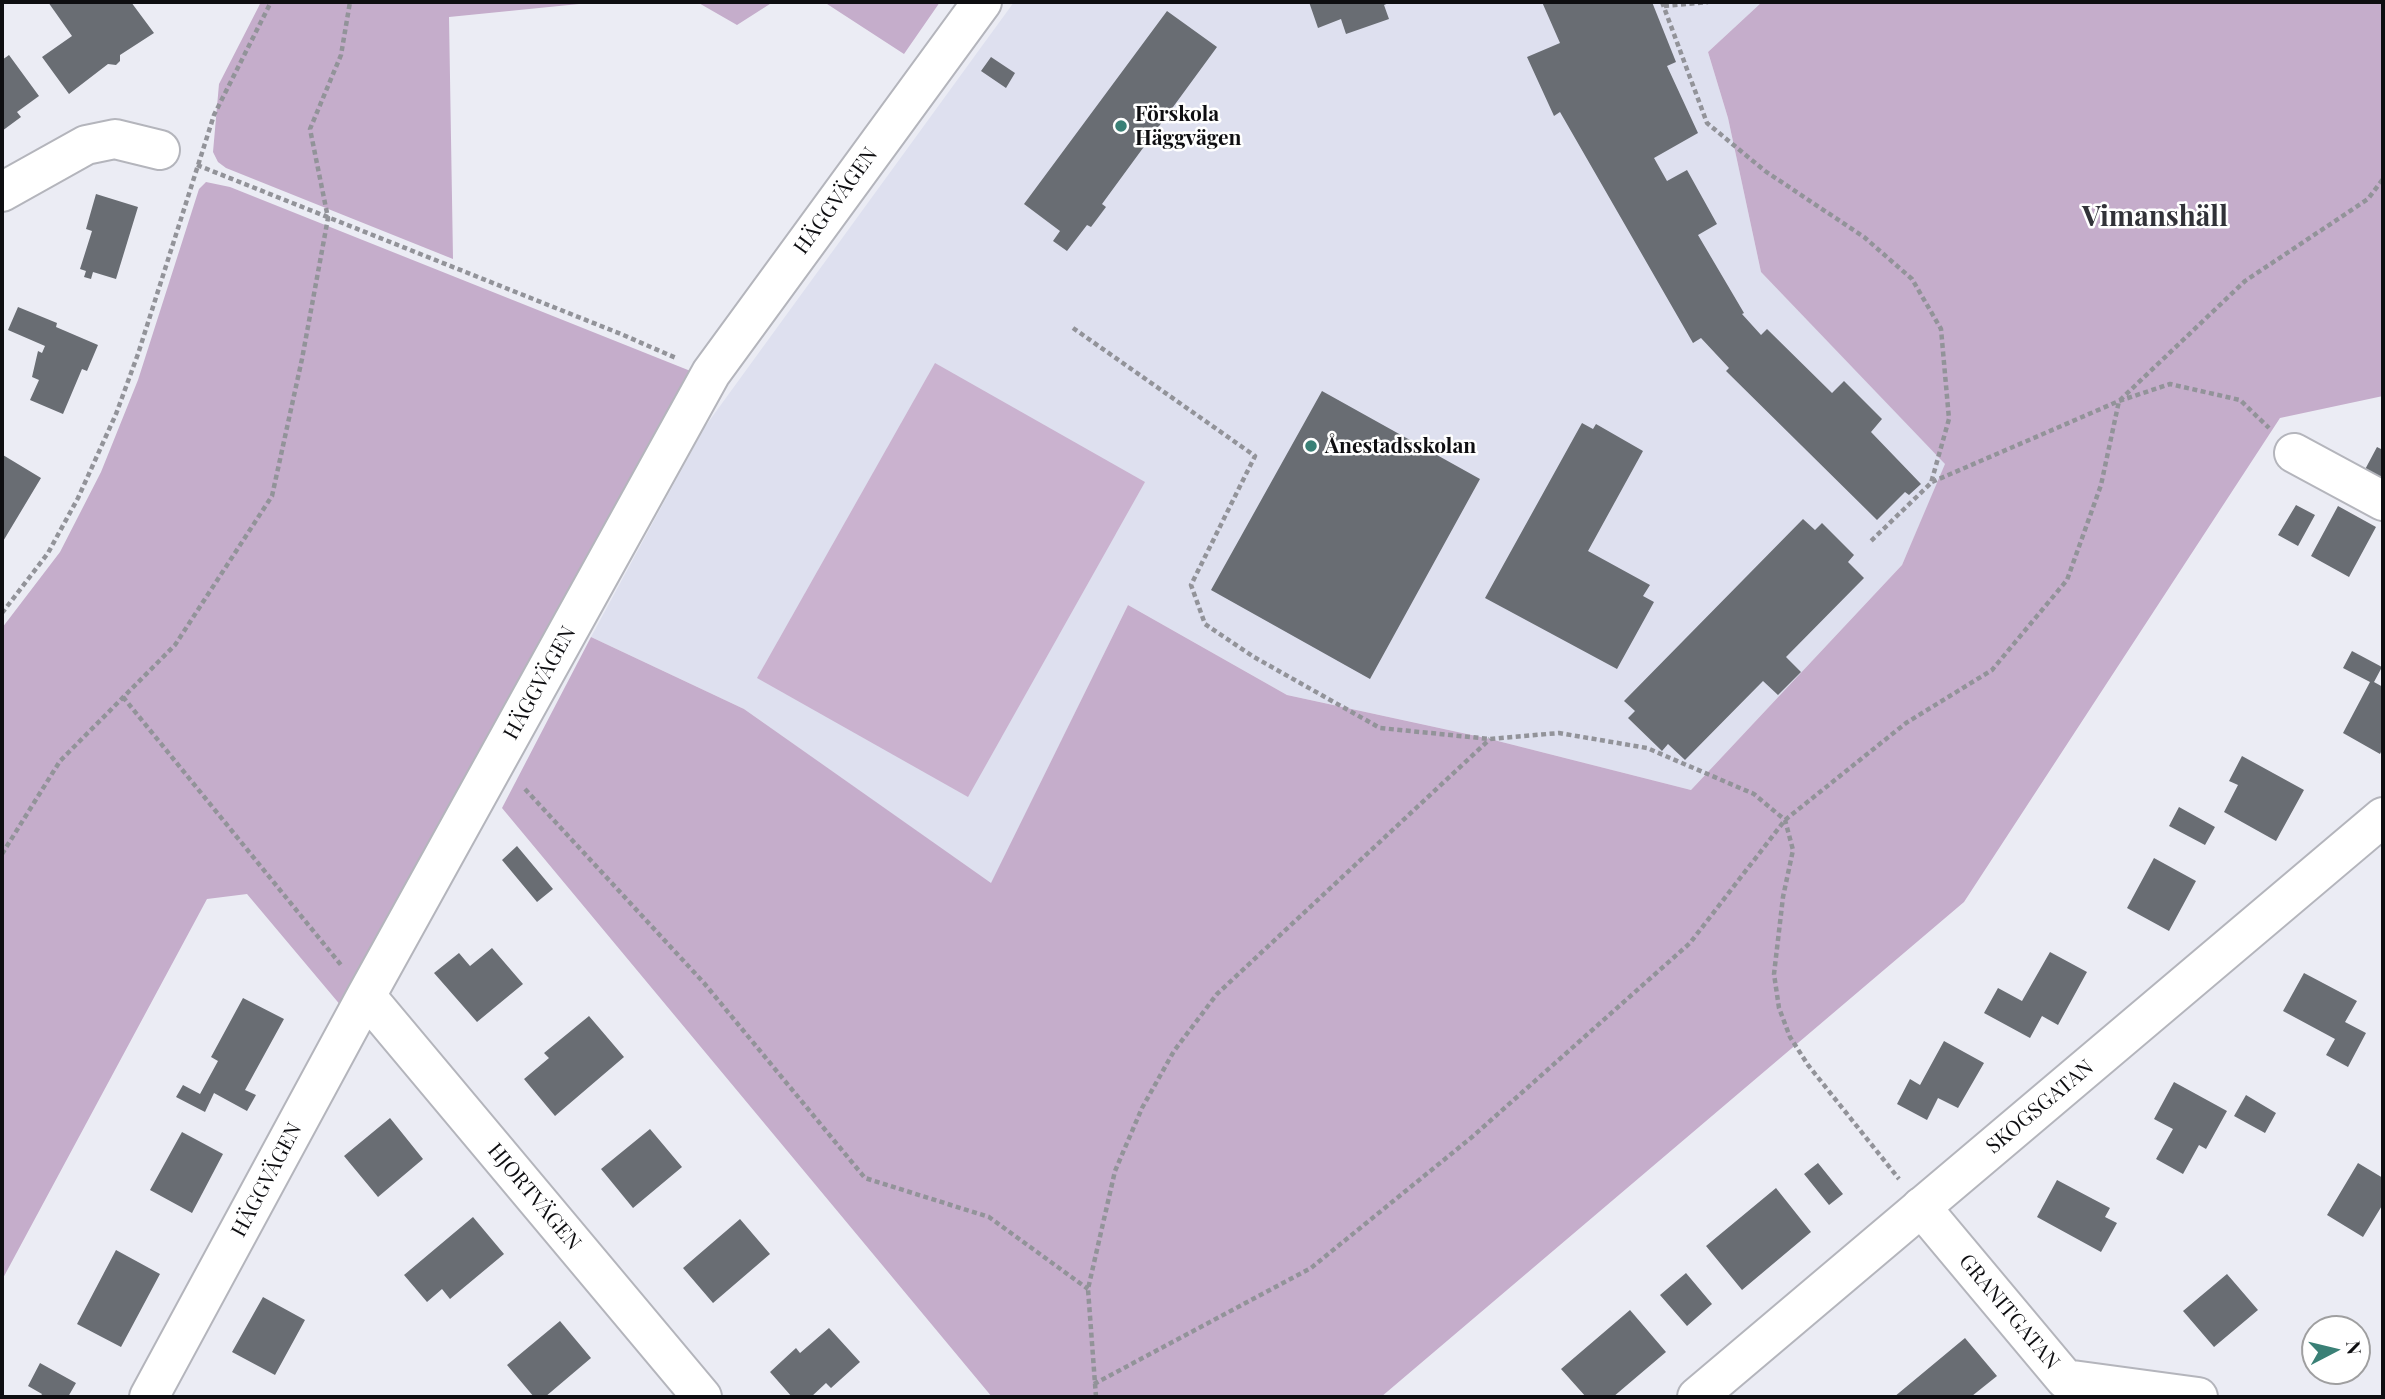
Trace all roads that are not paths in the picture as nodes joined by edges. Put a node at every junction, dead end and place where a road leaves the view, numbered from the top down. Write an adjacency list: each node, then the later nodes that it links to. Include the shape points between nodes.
1 (982, 2): 7 (street, HÄGGVÄGEN, via 711,373)
2 (160, 150): 3 (street, via 115,139 86,145)
3 (2, 192)
4 (2294, 453): 5 (street)
5 (2383, 501)
6 (2383, 817): 8 (street, SKOGSGATAN)
7 (366, 996): 10 (street, HÄGGVÄGEN); 11 (street, HJORTVÄGEN)
8 (1921, 1208): 9 (street, GRANITGATAN); 12 (street, SKOGSGATAN)
9 (2054, 1388): 13 (street, GRANITGATAN)
10 (149, 1397)
11 (702, 1397)
12 (1697, 1397)
13 (2197, 1397)

